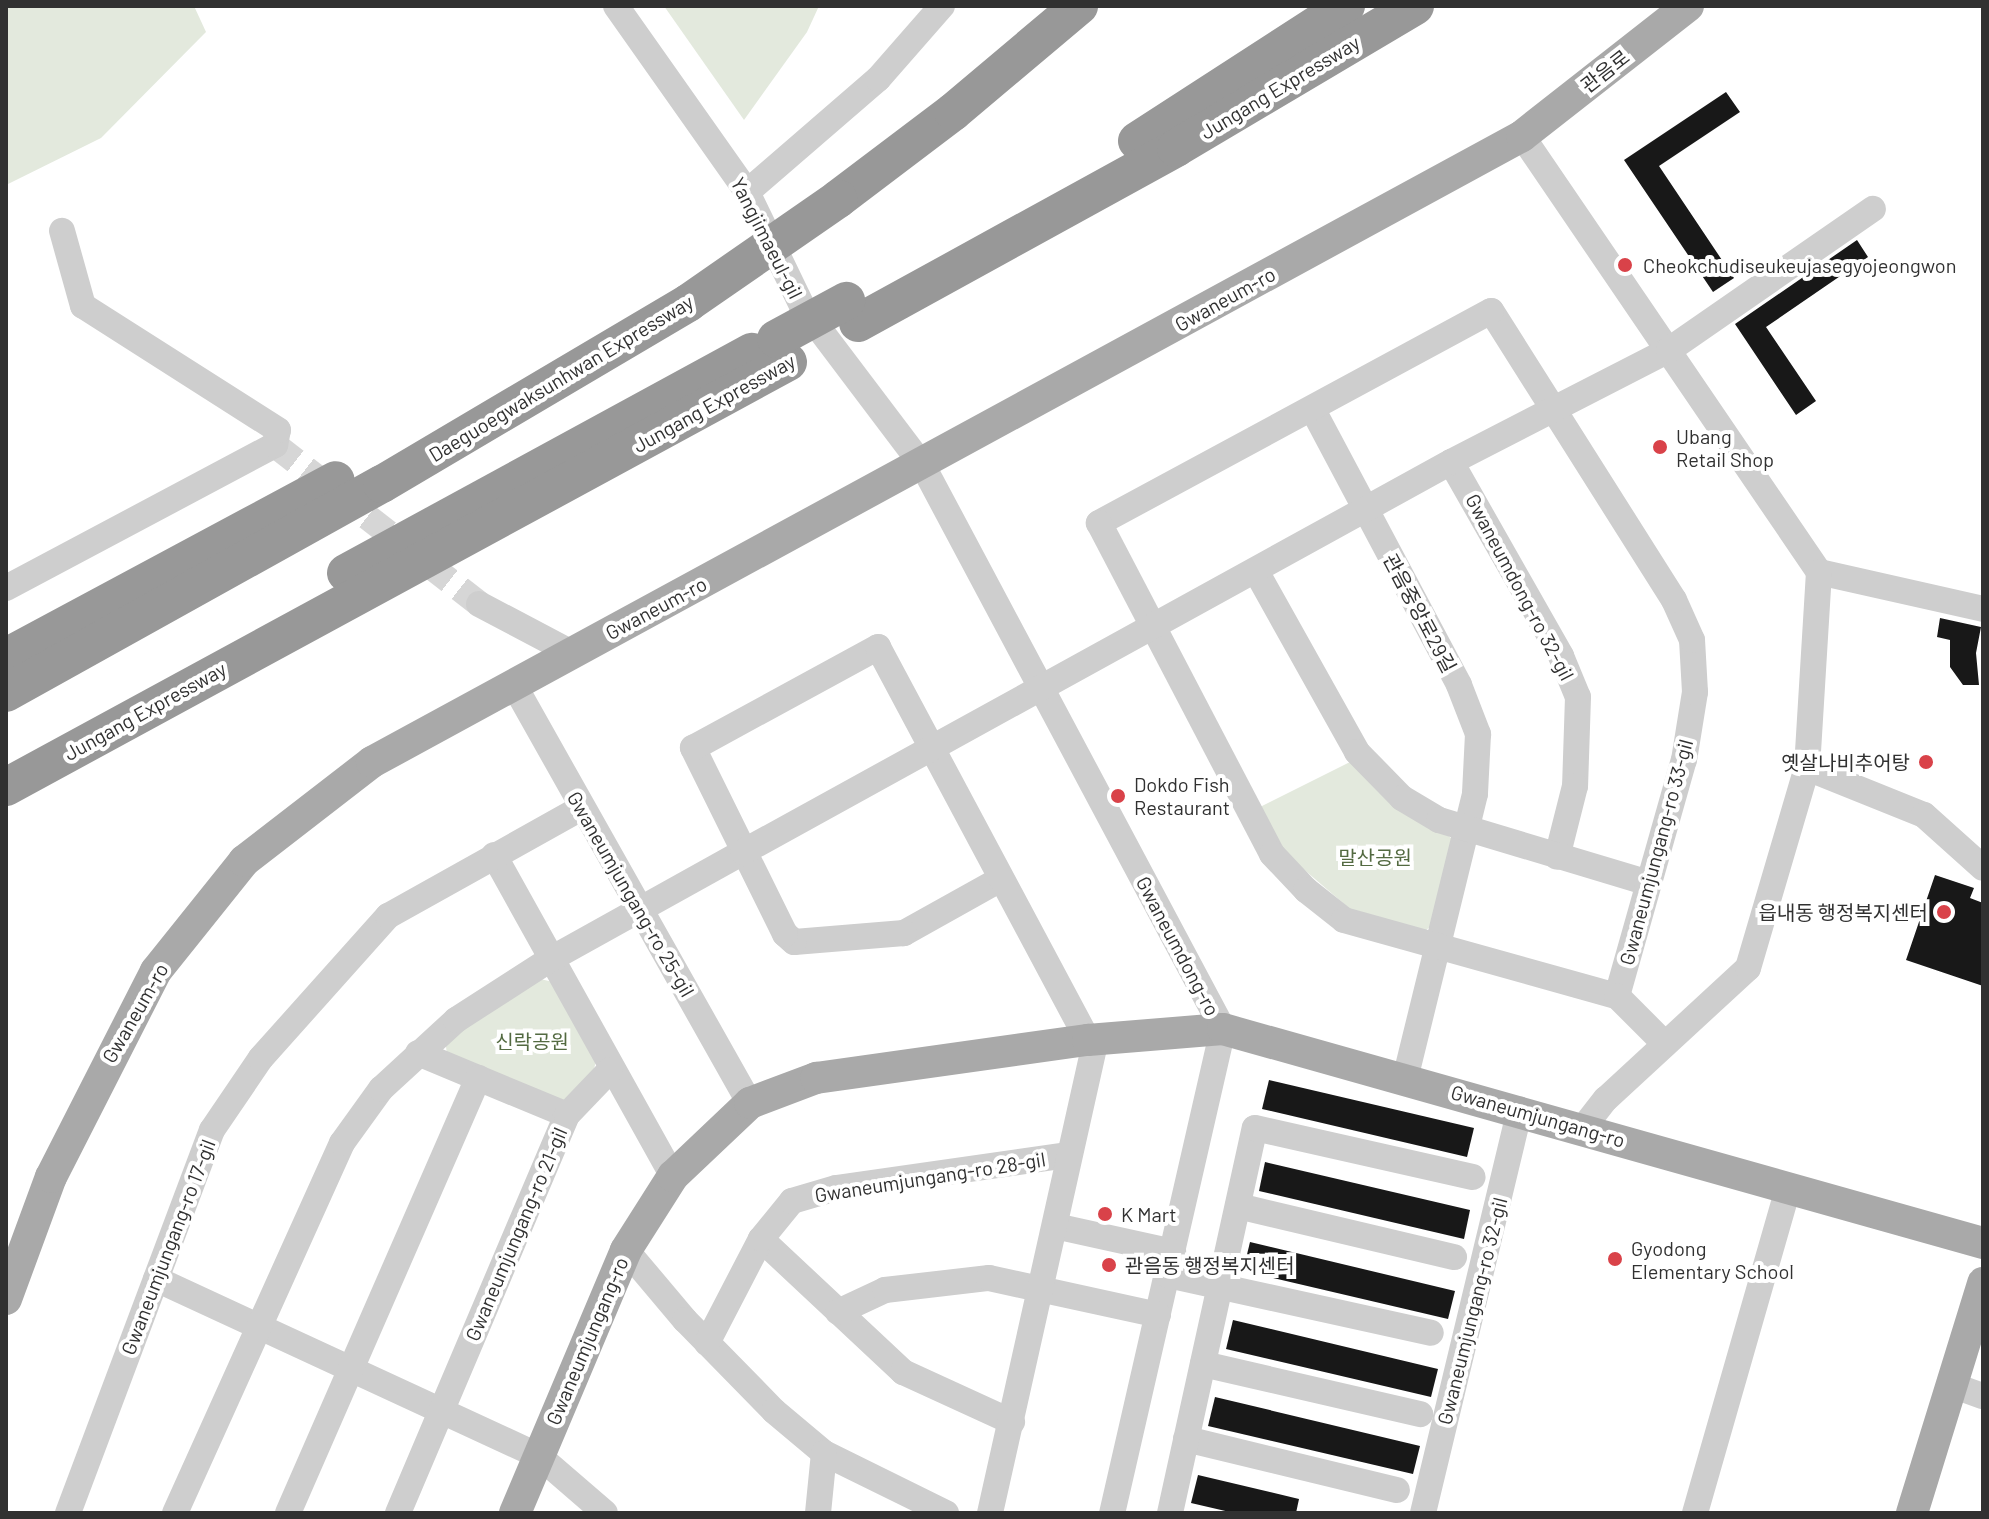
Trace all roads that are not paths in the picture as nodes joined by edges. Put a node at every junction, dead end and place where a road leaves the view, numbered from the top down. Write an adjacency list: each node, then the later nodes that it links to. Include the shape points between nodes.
1 (616, 6): 10 (street, Yangjimaeul-gil)
2 (942, 6): 10 (street, via 878,79)
3 (1044, 6): 9 (highway, Daeguoegwaksunhwan Expressway)
4 (1079, 6): 9 (highway, Daeguoegwaksunhwan Expressway, via 953,112)
5 (1346, 6): 14 (highway, Jungang Expressway, via 1157,130)
6 (1415, 6): 14 (highway, Jungang Expressway, via 1176,148)
7 (1688, 6): 8 (main road, 관음로)
8 (1522, 136): 15 (street); 20 (main road, Gwaneum-ro)
9 (832, 188): 13 (highway, Daeguoegwaksunhwan Expressway)
10 (747, 192): 20 (street, Yangjimaeul-gil, via 802,306)
11 (1873, 209): 15 (street)
12 (62, 231): 24 (street, via 83,306 278,430 275,445)
13 (683, 293): 29 (highway, Daeguoegwaksunhwan Expressway); 32 (highway, Daeguoegwaksunhwan Expressway, via 394,477)
14 (852, 312): 16 (highway, Jungang Expressway, bridge)
15 (1669, 350): 18 (street); 23 (street)
16 (782, 351): 34 (highway, Jungang Expressway); 36 (highway, Jungang Expressway)
17 (1313, 410): 18 (street, via 1491,311); 21 (street, 관음중앙로29길); 27 (street, via 1099,523)
18 (1555, 410): 19 (street); 44 (street, Gwaneumjungang-ro 33-gil, via 1676,604 1692,640 1695,692 1684,760)
19 (1451, 462): 21 (street); 41 (street, Gwaneumdong-ro 32-gil, via 1561,656 1578,697 1575,786)
20 (923, 466): 28 (main road, Gwaneum-ro); 31 (street, Gwaneumdong-ro)
21 (1365, 511): 22 (street); 38 (street, 관음중앙로29길, via 1459,685 1478,734 1480,765)
22 (1256, 571): 27 (street); 38 (street, via 1357,752 1402,798 1439,820)
23 (1819, 572): 26 (street); 35 (street)
24 (6, 588)
25 (479, 604): 28 (street)
26 (1983, 609)
27 (1156, 627): 31 (street); 46 (street, via 1272,854 1344,920)
28 (572, 653): 30 (main road, Gwaneum-ro)
29 (6, 657)
30 (514, 685): 37 (street, Gwaneumjungang-ro 25-gil); 75 (main road, Gwaneum-ro, via 372,762 244,861 149,984 51,1177)
31 (1042, 692): 33 (street); 49 (street, Gwaneumdong-ro)
32 (6, 693)
33 (931, 750): 39 (street); 39 (street, via 878,647 693,748); 43 (street)
34 (6, 758)
35 (1807, 768): 42 (street, via 1924,815); 51 (street, via 1748,968)
36 (6, 787)
37 (581, 808): 40 (street, Gwaneumjungang-ro 17-gil); 45 (street, Gwaneumjungang-ro 25-gil)
38 (1466, 828): 41 (street); 46 (street, 관음중앙로29길)
39 (743, 852): 43 (street, via 794,942 904,933); 45 (street)
40 (494, 855): 47 (street); 71 (street, Gwaneumjungang-ro 17-gil, via 388,916 261,1058 212,1130)
41 (1557, 857): 44 (street)
42 (1983, 868)
43 (999, 880): 50 (street)
44 (1649, 883): 48 (street, Gwaneumjungang-ro 33-gil)
45 (641, 911): 47 (street); 56 (street, Gwaneumjungang-ro 25-gil)
46 (1436, 947): 48 (street); 55 (street, 관음중앙로29길)
47 (549, 960): 52 (street, via 456,1020); 53 (street)
48 (1617, 996): 51 (street)
49 (1223, 1029): 50 (main road, Gwaneumjungang-ro); 55 (main road, Gwaneumjungang-ro); 70 (street, Gwaneumdong-ro)
50 (1092, 1039): 56 (main road, Gwaneumjungang-ro, via 816,1078); 60 (street, Gwaneumjungang-ro 28-gil)
51 (1665, 1044): 59 (street)
52 (418, 1053): 54 (street); 78 (street, via 381,1089 342,1143)
53 (610, 1070): 58 (street, Gwaneumjungang-ro 21-gil); 61 (street)
54 (478, 1078): 58 (street); 82 (street)
55 (1405, 1078): 57 (main road, Gwaneumjungang-ro)
56 (750, 1103): 61 (main road, Gwaneumjungang-ro)
57 (1520, 1110): 59 (main road, Gwaneumjungang-ro); 103 (street, Gwaneumjungang-ro 32-gil)
58 (567, 1115): 85 (street, Gwaneumjungang-ro 21-gil)
59 (1583, 1128): 63 (main road, Gwaneumjungang-ro)
60 (1069, 1155): 65 (street, Gwaneumjungang-ro 28-gil); 66 (street, Gwaneumjungang-ro 28-gil, via 836,1188 792,1201)
61 (673, 1176): 68 (main road, Gwaneumjungang-ro)
62 (1473, 1177): 64 (street, via 1255,1128)
63 (1788, 1189): 67 (main road, Gwaneumjungang-ro); 104 (street)
64 (1238, 1206): 69 (street); 73 (street)
65 (1055, 1226): 70 (street); 74 (street, Gwaneumjungang-ro 28-gil)
66 (761, 1239): 76 (street); 80 (street, Gwaneumjungang-ro 28-gil)
67 (1983, 1243)
68 (626, 1250): 80 (street); 90 (main road, Gwaneumjungang-ro)
69 (1454, 1257)
70 (1170, 1264): 73 (street); 77 (street, Gwaneumdong-ro)
71 (156, 1279): 78 (street); 92 (street, Gwaneumjungang-ro 17-gil)
72 (1983, 1283): 83 (main road)
73 (1220, 1285): 79 (street); 81 (street)
74 (1043, 1286): 76 (street, via 989,1278 885,1290); 77 (street); 87 (street, Gwaneumjungang-ro 28-gil)
75 (6, 1297)
76 (838, 1312): 87 (street, via 903,1372)
77 (1158, 1315): 101 (street, Gwaneumdong-ro)
78 (260, 1325): 82 (street); 93 (street)
79 (1431, 1333)
80 (707, 1343): 89 (street)
81 (1203, 1364): 86 (street); 88 (street)
82 (350, 1368): 85 (street); 94 (street)
83 (1952, 1385): 84 (street); 105 (main road)
84 (1983, 1396)
85 (441, 1410): 90 (street); 95 (street)
86 (1420, 1414)
87 (1012, 1422): 100 (street, Gwaneumjungang-ro 28-gil)
88 (1186, 1439): 91 (street); 102 (street)
89 (824, 1453): 98 (street); 99 (street)
90 (539, 1456): 96 (main road, Gwaneumjungang-ro); 97 (street)
91 (1397, 1490)
92 (68, 1513)
93 (175, 1513)
94 (288, 1513)
95 (398, 1513)
96 (515, 1513)
97 (605, 1513)
98 (818, 1513)
99 (946, 1513)
100 (990, 1513)
101 (1112, 1513)
102 (1170, 1513)
103 (1423, 1513)
104 (1695, 1513)
105 (1912, 1513)

